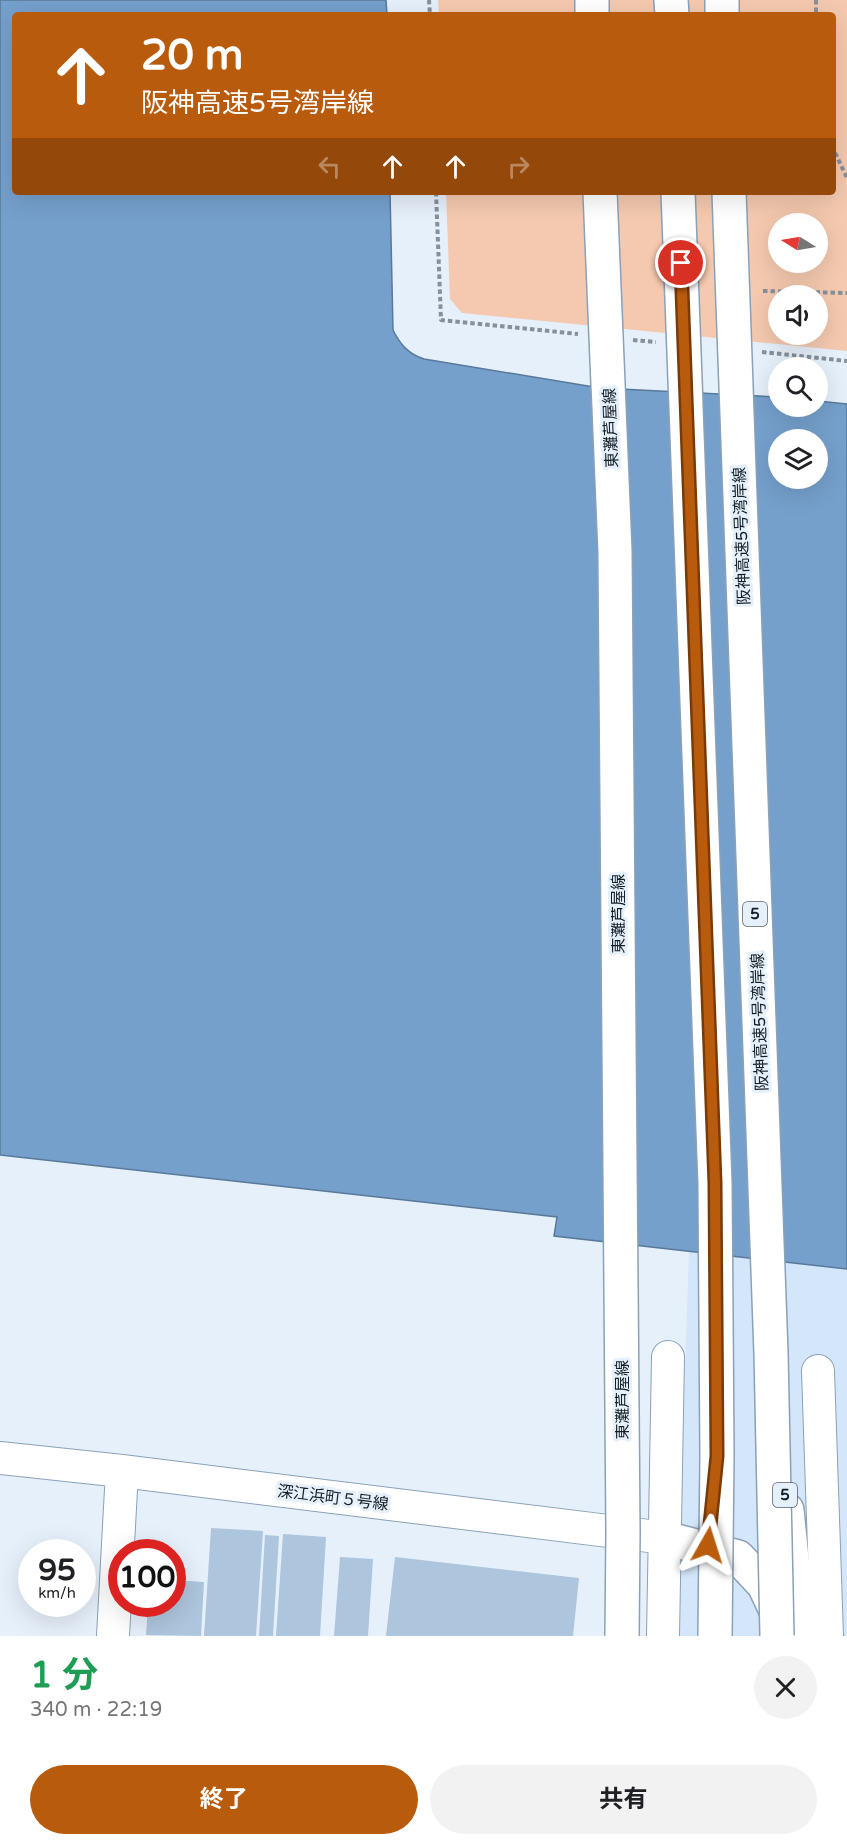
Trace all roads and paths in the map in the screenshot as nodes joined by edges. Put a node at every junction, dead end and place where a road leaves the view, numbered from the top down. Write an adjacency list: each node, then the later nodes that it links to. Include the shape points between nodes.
1 (836, 155): 2 (path)
2 (847, 178)
3 (600, 195): 16 (main road, 東灘芦屋線, bridge, via 615,551)
4 (678, 195): 11 (main road, bridge, via 715,1183)
5 (729, 195): 8 (main road, 阪神高速5号湾岸線 / 5, bridge)
6 (763, 291): 7 (path)
7 (847, 293)
8 (771, 1353): 20 (main road, 阪神高速5号湾岸線 / 5, bridge); 22 (main road, 5, bridge)
9 (668, 1357): 14 (street)
10 (818, 1371): 23 (street)
11 (717, 1456): 18 (main road, bridge); 19 (main road, bridge)
12 (0, 1458): 13 (street, 深江浜町５号線)
13 (122, 1471): 14 (street, 深江浜町５号線); 15 (street)
14 (665, 1538): 17 (street); 21 (main road, via 738,1557 764,1585)
15 (113, 1636)
16 (622, 1636)
17 (663, 1636)
18 (698, 1636)
19 (716, 1636)
20 (777, 1636)
21 (787, 1636)
22 (800, 1636)
23 (827, 1636)

